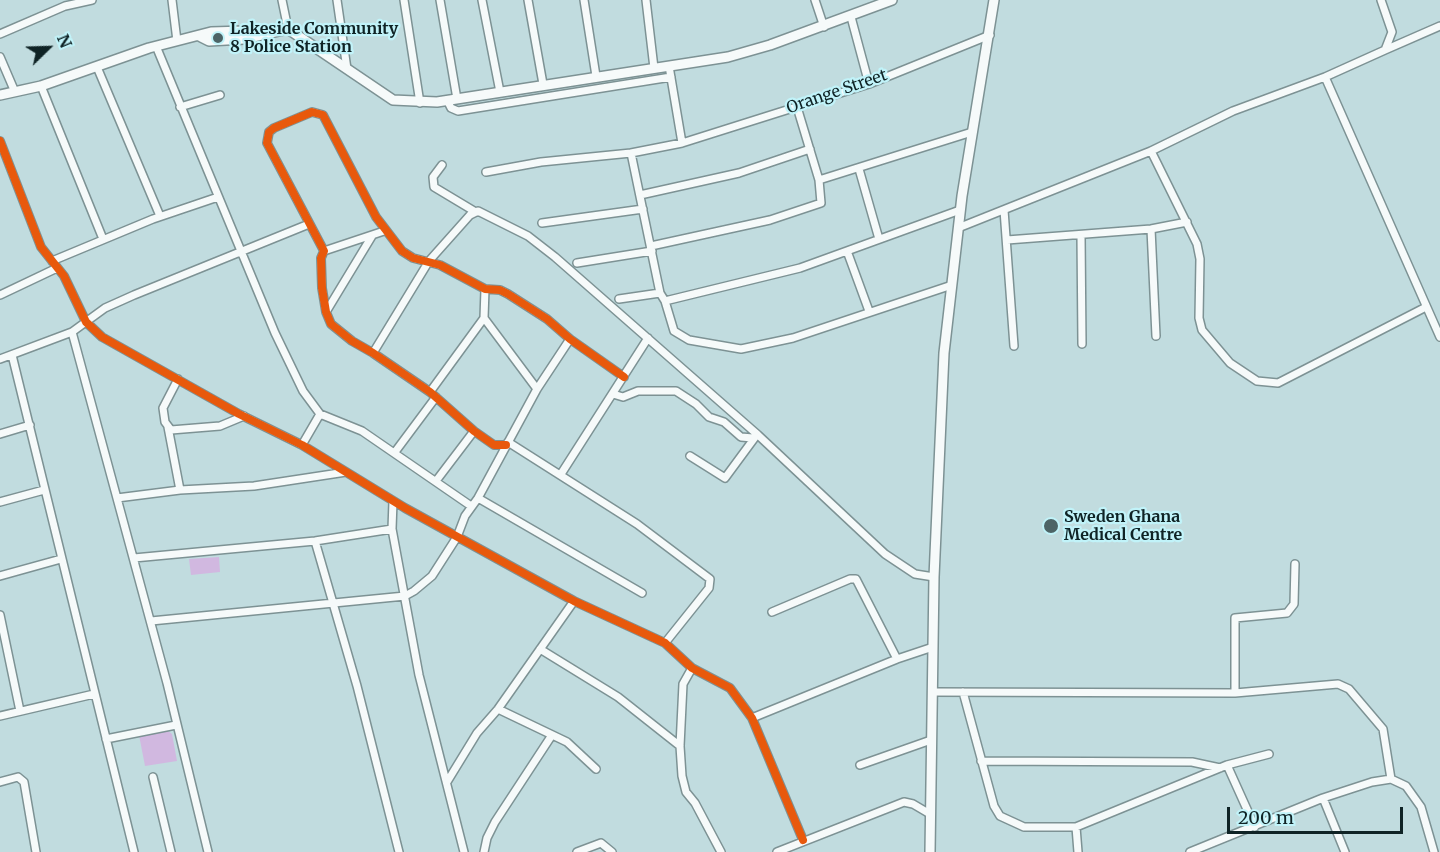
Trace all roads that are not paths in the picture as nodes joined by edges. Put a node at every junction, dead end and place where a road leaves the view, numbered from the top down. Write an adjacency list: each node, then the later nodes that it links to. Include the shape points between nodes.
1 (92, 0): 20 (street, via 65,6)
2 (172, 0): 22 (street)
3 (282, 0): 19 (street)
4 (338, 0): 29 (street)
5 (404, 0): 41 (street)
6 (440, 0): 40 (street)
7 (482, 0): 37 (street)
8 (528, 0): 33 (street)
9 (584, 0): 30 (street)
10 (655, 0): 15 (street)
11 (815, 0): 18 (street)
12 (892, 0): 16 (street)
13 (994, 0): 21 (street)
14 (1381, 0): 24 (street, via 1392,32)
15 (646, 1): 28 (street)
16 (851, 16): 18 (street); 34 (street)
17 (1440, 26): 24 (street)
18 (824, 27): 26 (street, via 748,52)
19 (288, 29): 22 (street, via 251,35 245,31 211,32); 29 (street)
20 (0, 34)
21 (990, 35): 34 (street, Orange Street); 44 (street)
22 (177, 40): 23 (street)
23 (156, 46): 27 (street); 42 (street)
24 (1385, 50): 32 (street)
25 (0, 57): 36 (street)
26 (669, 66): 28 (street); 31 (street)
27 (97, 67): 35 (street); 61 (street)
28 (654, 68): 30 (street)
29 (347, 69): 41 (street, via 393,100)
30 (596, 76): 33 (street)
31 (671, 77): 40 (street, via 458,111 451,108); 46 (street)
32 (1325, 77): 48 (street, via 1233,111); 86 (street)
33 (543, 84): 37 (street)
34 (868, 84): 43 (street, Orange Street)
35 (41, 86): 36 (street); 70 (street)
36 (15, 92): 38 (street)
37 (500, 92): 40 (street)
38 (0, 95)
39 (220, 95): 42 (street)
40 (452, 100): 41 (street)
41 (420, 103)
42 (180, 107): 56 (street)
43 (797, 107): 46 (street, Orange Street); 47 (street)
44 (972, 132): 52 (street); 58 (street)
45 (0, 141): 49 (street)
46 (682, 143): 50 (street, Orange Street)
47 (810, 149): 54 (street); 55 (street, via 740,173)
48 (1151, 151): 59 (street); 62 (street)
49 (2, 153): 79 (street, via 33,229)
50 (631, 153): 53 (street, Orange Street); 55 (street)
51 (442, 165): 60 (street, via 433,177 434,187)
52 (859, 169): 54 (street); 71 (street)
53 (486, 172)
54 (819, 180): 73 (street, via 821,203 770,220)
55 (640, 195): 57 (street)
56 (218, 197): 61 (street); 74 (street)
57 (643, 209): 63 (street); 73 (street)
58 (960, 210): 65 (street); 71 (street)
59 (1004, 210): 65 (street); 72 (street)
60 (474, 212): 77 (street); 94 (street, via 528,236)
61 (160, 216): 70 (street)
62 (1187, 222): 66 (street); 86 (street, via 1200,259 1202,330 1230,363 1257,381 1278,383)
63 (542, 223)
64 (309, 224): 67 (street, via 267,137 274,128 318,112 323,114); 74 (street); 75 (street)
65 (958, 228): 80 (street)
66 (1150, 229): 68 (street); 92 (street)
67 (384, 231): 69 (street); 77 (street, via 402,251)
68 (1081, 235): 72 (street); 96 (street)
69 (372, 236): 75 (street); 88 (street)
70 (103, 238): 79 (street)
71 (879, 239): 76 (street)
72 (1007, 240): 97 (street)
73 (652, 249): 78 (street); 82 (street)
74 (242, 250): 90 (street, via 114,304); 106 (street, via 290,367)
75 (324, 251): 88 (street, via 321,267)
76 (847, 251): 85 (street, via 800,268); 87 (street)
77 (429, 261): 81 (street); 98 (street)
78 (578, 263)
79 (55, 265): 83 (street); 90 (street)
80 (952, 285): 87 (street); 134 (street, via 944,353)
81 (485, 289): 89 (street); 95 (street, via 508,294)
82 (660, 293): 84 (street); 85 (street)
83 (0, 295)
84 (619, 299)
85 (665, 301): 87 (street, via 674,331 689,340 741,349 793,338)
86 (1426, 307): 93 (street)
87 (869, 311)
88 (326, 312): 98 (street, via 338,332)
89 (484, 318): 103 (street); 105 (street)
90 (86, 322): 91 (street); 102 (street, via 102,337)
91 (72, 332): 99 (street); 122 (street)
92 (1156, 336)
93 (1440, 337)
94 (648, 338): 101 (street); 112 (street)
95 (570, 339): 101 (street); 103 (street)
96 (1082, 344)
97 (1014, 346)
98 (374, 353): 105 (street)
99 (12, 355): 100 (street); 108 (street)
100 (0, 359)
101 (624, 377): 104 (street)
102 (178, 379): 107 (street); 109 (street, via 163,408)
103 (537, 389): 113 (street)
104 (614, 394): 112 (street, via 623,397 638,391 676,391 741,436); 118 (street)
105 (433, 395): 110 (street); 115 (street)
106 (321, 414): 114 (street); 115 (street, via 362,431)
107 (244, 416): 109 (street, via 220,426 174,432); 114 (street)
108 (30, 425): 111 (street); 120 (street)
109 (168, 428): 121 (street)
110 (474, 431): 113 (street, via 494,445); 119 (street)
111 (0, 434)
112 (755, 436): 116 (street, via 725,478); 134 (street, via 885,554 915,574)
113 (507, 443): 118 (street); 123 (street)
114 (302, 445): 117 (street)
115 (395, 452): 119 (street)
116 (690, 456)
117 (346, 472): 121 (street, via 254,486); 124 (street)
118 (561, 474): 142 (street, via 710,579 709,588)
119 (436, 481): 126 (street)
120 (44, 490): 125 (street); 131 (street)
121 (180, 490): 122 (street)
122 (117, 498): 130 (street)
123 (478, 498): 126 (street); 135 (street)
124 (393, 501): 127 (street); 128 (street)
125 (0, 502)
126 (471, 506): 128 (street)
127 (392, 529): 129 (street); 136 (street)
128 (457, 537): 136 (street, via 432,576); 137 (street)
129 (315, 541): 130 (street); 138 (street)
130 (134, 558): 141 (street)
131 (61, 559): 133 (street); 151 (street)
132 (1295, 564): 150 (street, via 1294,604 1287,613 1235,618)
133 (0, 576)
134 (934, 577): 144 (street)
135 (642, 593)
136 (405, 596): 138 (street); 169 (street, via 418,675)
137 (574, 601): 142 (street); 145 (street)
138 (333, 603): 141 (street); 180 (street)
139 (772, 612): 146 (street, via 856,579)
140 (0, 615): 143 (street)
141 (151, 621): 156 (street)
142 (665, 643): 147 (street)
143 (3, 646): 153 (street)
144 (933, 647): 146 (street); 148 (street)
145 (540, 649): 152 (street); 160 (street, via 618,697)
146 (897, 659): 155 (street)
147 (692, 668): 155 (street, via 730,687); 160 (street, via 683,684)
148 (932, 692): 149 (street); 159 (street)
149 (963, 692): 150 (street); 162 (street)
150 (1235, 693): 167 (street, via 1338,684 1349,689 1383,729)
151 (94, 694): 153 (street); 158 (street)
152 (498, 710): 157 (street); 169 (street, via 472,741)
153 (20, 711): 154 (street)
154 (0, 716)
155 (752, 718): 174 (street)
156 (176, 725): 158 (street); 179 (street)
157 (552, 735): 165 (street, via 580,752); 182 (street, via 495,822)
158 (106, 738): 177 (street)
159 (932, 740): 163 (street); 171 (street)
160 (680, 746): 185 (street, via 686,792)
161 (1269, 754): 164 (street)
162 (981, 761): 164 (street, via 1192,762); 172 (street, via 1000,816 1024,828)
163 (860, 765)
164 (1223, 767): 172 (street); 173 (street)
165 (596, 770)
166 (153, 777): 178 (street)
167 (1391, 779): 170 (street); 191 (street, via 1406,786 1421,807)
168 (0, 782): 176 (street, via 18,777 24,782)
169 (447, 782): 181 (street)
170 (1323, 798): 173 (street); 190 (street)
171 (930, 814): 174 (street, via 904,802); 187 (street)
172 (1076, 827): 188 (street)
173 (1255, 827): 175 (street)
174 (803, 840): 186 (street)
175 (1203, 850): 189 (street)
176 (36, 852)
177 (134, 852)
178 (171, 852)
179 (208, 852)
180 (399, 852)
181 (464, 852)
182 (484, 852)
183 (577, 852): 184 (street, via 601,843)
184 (612, 852)
185 (721, 852)
186 (777, 852)
187 (930, 852)
188 (1078, 852)
189 (1190, 852)
190 (1345, 852)
191 (1434, 852)

